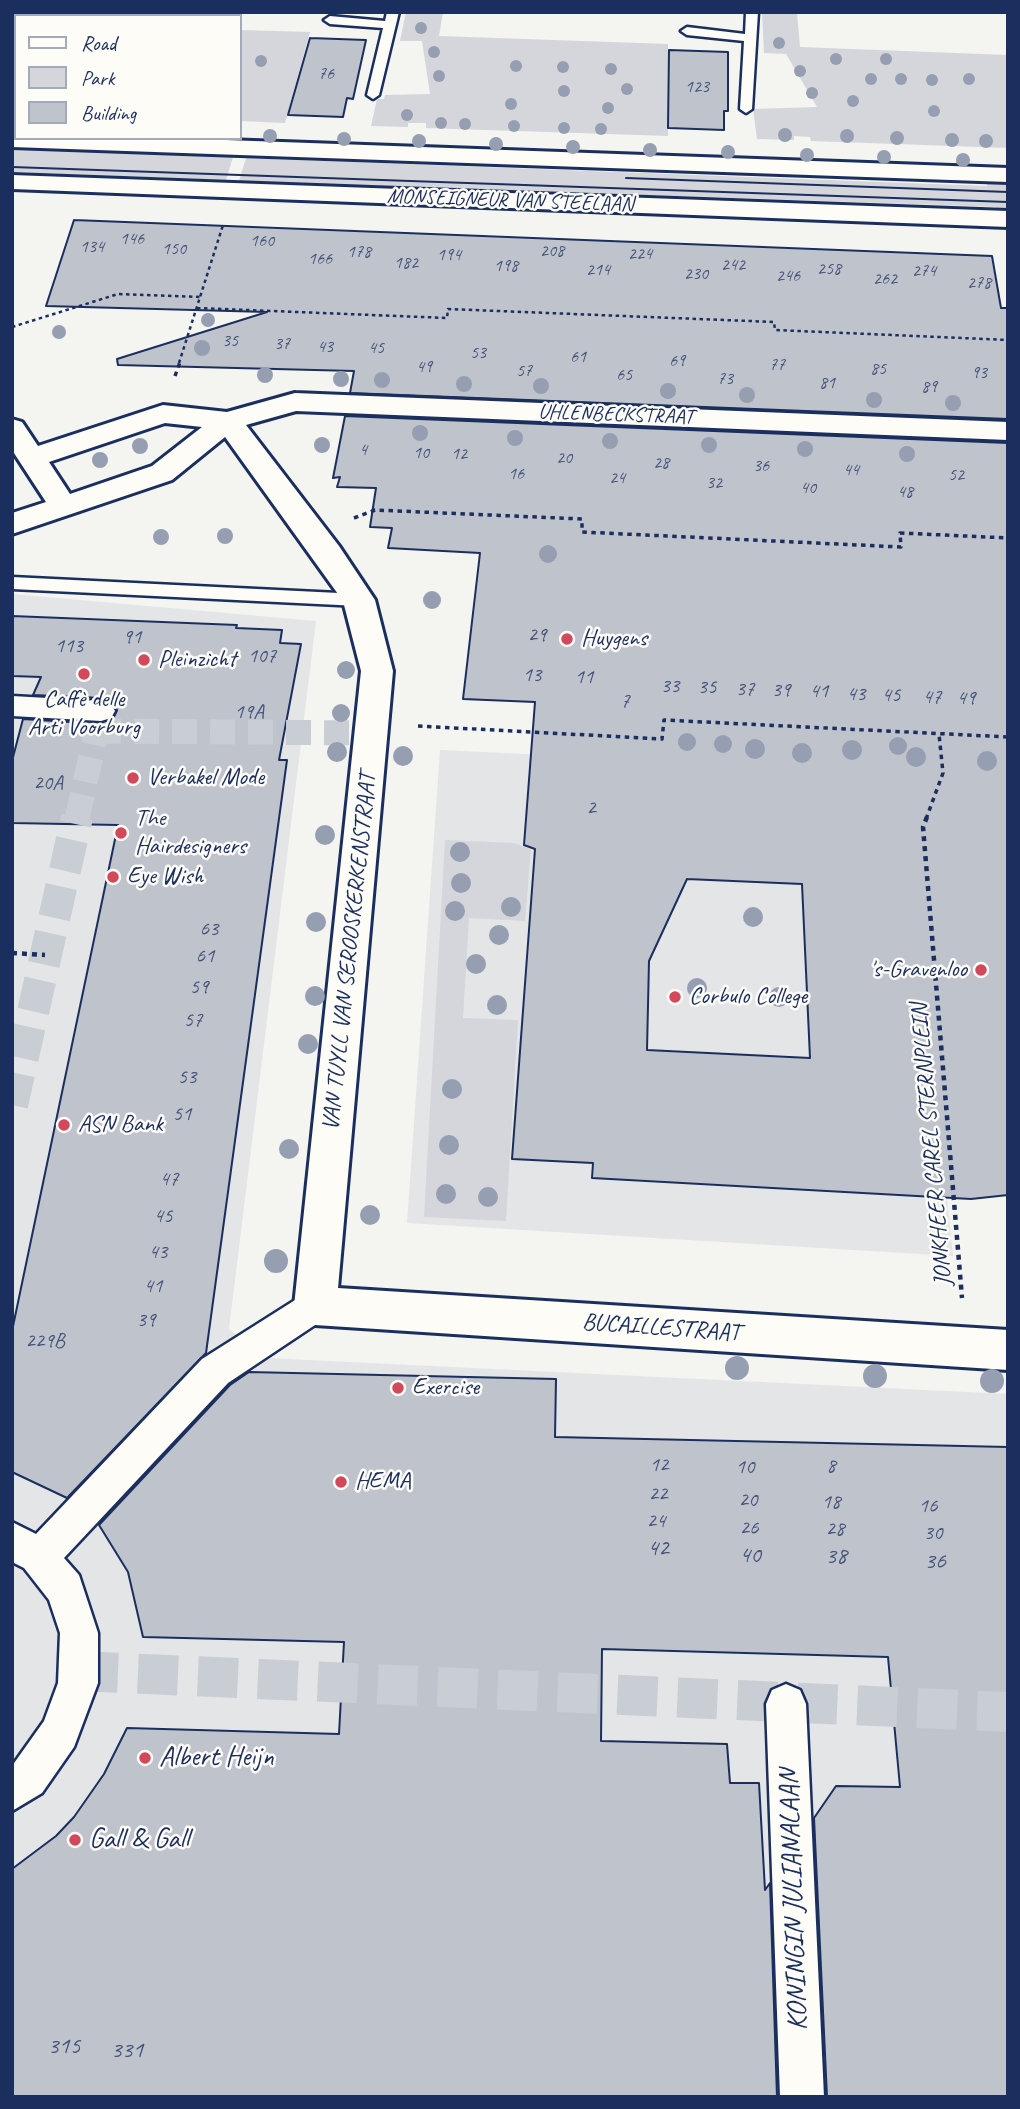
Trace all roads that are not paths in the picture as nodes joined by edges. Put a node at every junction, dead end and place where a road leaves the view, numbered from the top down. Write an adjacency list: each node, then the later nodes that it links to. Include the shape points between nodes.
1 (752, 12): 5 (lane)
2 (392, 19): 3 (lane); 6 (lane)
3 (330, 20)
4 (687, 31): 5 (lane)
5 (750, 37): 7 (lane)
6 (373, 95)
7 (746, 109)
8 (12, 140): 9 (street, MONSEIGNEUR VAN STEELAAN)
9 (1008, 175)
10 (12, 183): 11 (street, MONSEIGNEUR VAN STEELAAN)
11 (1008, 219)
12 (228, 421): 14 (street, UHLENBECKSTRAAT, via 295,402); 15 (street, UHLENBECKSTRAAT, via 163,414); 16 (street, UHLENBECKSTRAAT, via 162,473); 19 (street, VAN TUYLL VAN SEROOSKERKENSTRAAT)
13 (12, 428): 15 (street)
14 (1008, 431)
15 (31, 457): 16 (street)
16 (64, 507): 17 (street, UHLENBECKSTRAAT)
17 (12, 524)
18 (12, 583): 19 (lane)
19 (359, 600): 22 (street, VAN TUYLL VAN SEROOSKERKENSTRAAT, via 377,671)
20 (12, 706): 21 (street)
21 (101, 711)
22 (315, 1306): 23 (street, BUCAILLESTRAAT); 24 (street, via 215,1371)
23 (1008, 1350)
24 (26, 1549): 26 (street, via 65,1589 79,1633 78,1683 60,1733 28,1779)
25 (786, 1704): 27 (street, KONINGIN JULIANALAAN)
26 (12, 1791)
27 (803, 2097)

